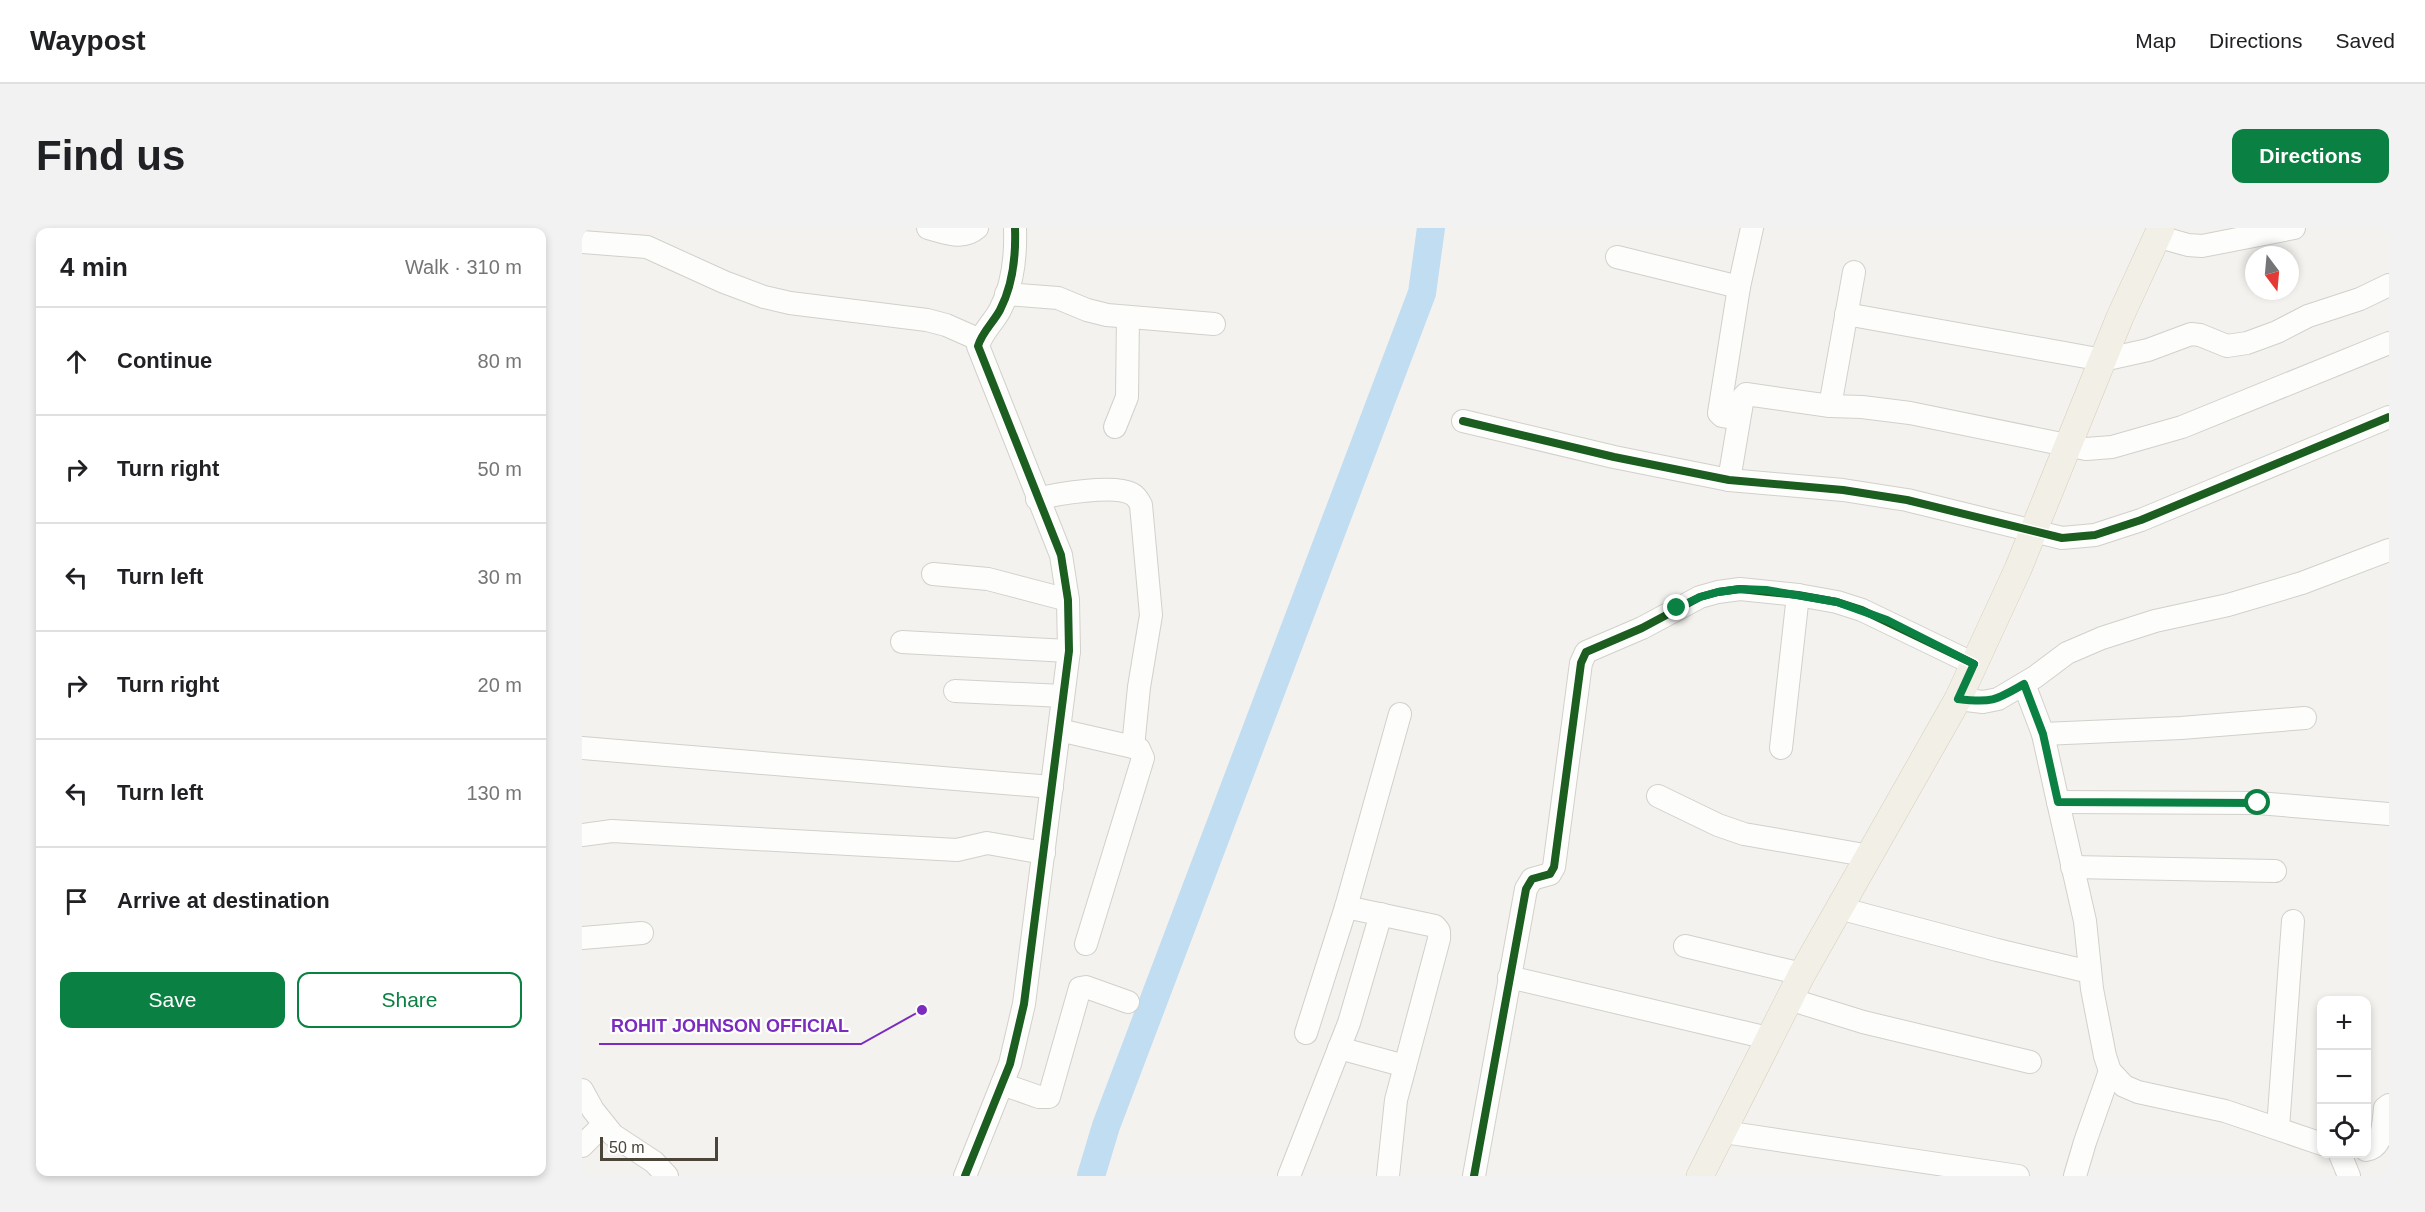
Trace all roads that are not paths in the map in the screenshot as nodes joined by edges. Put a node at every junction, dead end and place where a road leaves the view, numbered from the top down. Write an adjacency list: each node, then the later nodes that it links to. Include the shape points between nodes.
1 (928, 228): 2 (street, via 960,236)
2 (977, 228)
3 (1015, 228): 12 (street, via 1016,255)
4 (1752, 228): 11 (street)
5 (2294, 228): 6 (street, via 2202,246 2188,245)
6 (2158, 232): 18 (main road)
7 (582, 242): 16 (street, via 647,247 764,297 927,320)
8 (1617, 257): 11 (street)
9 (1854, 272): 13 (street)
10 (2389, 285): 18 (street, via 2247,343 2227,346 2191,334 2148,350)
11 (1739, 287): 21 (street, via 1719,413)
12 (1006, 294): 14 (street, via 1058,298 1096,313); 16 (street)
13 (1846, 314): 18 (street); 19 (street)
14 (1128, 317): 15 (street); 23 (street, via 1127,397)
15 (1214, 324)
16 (980, 340): 26 (street, via 980,354)
17 (2389, 343): 24 (street, via 2182,427 2101,449)
18 (2103, 360): 24 (main road)
19 (1830, 406): 21 (street, via 1746,394); 24 (street, via 1910,413)
20 (2389, 417): 27 (street, via 2117,529 2076,538)
21 (1739, 419): 25 (street)
22 (1463, 421): 25 (street, via 1614,458)
23 (1115, 427)
24 (2069, 446): 27 (main road)
25 (1729, 480): 27 (street, via 1853,491)
26 (1037, 499): 31 (street, via 1060,555); 43 (street, via 1068,492 1123,491 1132,494 1141,505 1151,615)
27 (2034, 531): 34 (main road)
28 (2389, 550): 35 (street, via 2302,583 2102,638 2067,653)
29 (933, 574): 31 (street, via 988,579)
30 (1798, 595): 34 (street, via 1862,610); 45 (street); 65 (street, via 1740,589 1718,592 1586,652 1581,663 1554,867 1550,874 1532,879 1526,889)
31 (1068, 600): 33 (street)
32 (902, 642): 33 (street)
33 (1069, 651): 37 (street)
34 (1974, 664): 38 (main road)
35 (2024, 684): 38 (street, via 1998,699); 42 (street)
36 (956, 691): 37 (street)
37 (1063, 696): 41 (street)
38 (1958, 699): 52 (main road)
39 (1400, 714): 55 (street)
40 (2305, 718): 42 (street)
41 (1059, 730): 43 (street); 46 (street)
42 (2043, 734): 48 (street)
43 (1133, 747): 61 (street, via 1141,752 1143,763)
44 (582, 748): 46 (street)
45 (1781, 748)
46 (1052, 787): 51 (street)
47 (1658, 796): 52 (street, via 1731,830)
48 (2058, 802): 49 (street, via 2258,803); 53 (street)
49 (2389, 814)
50 (582, 836): 51 (street, via 612,831 950,850 987,843)
51 (1044, 853): 74 (street, via 1024,1004)
52 (1870, 856): 56 (main road)
53 (2072, 867): 54 (street); 63 (street, via 2085,921)
54 (2275, 871)
55 (1346, 907): 57 (street); 68 (street)
56 (1839, 908): 63 (street); 64 (main road)
57 (1381, 914): 70 (street); 72 (street, via 1435,926 1440,935)
58 (2294, 921): 78 (street)
59 (642, 933): 60 (street)
60 (582, 938)
61 (1086, 944)
62 (1685, 946): 64 (street)
63 (2090, 972): 73 (street)
64 (1802, 974): 66 (main road)
65 (1509, 977): 69 (street); 88 (street)
66 (1789, 999): 69 (main road); 71 (street, via 1863,1022)
67 (1128, 1002): 74 (street, via 1080,988 1049,1096 1039,1097)
68 (1306, 1033)
69 (1768, 1038): 79 (main road)
70 (1339, 1048): 72 (street); 86 (street)
71 (2030, 1062)
72 (1405, 1066): 87 (street, via 1396,1100)
73 (2110, 1071): 78 (street, via 2124,1086 2138,1092 2224,1111); 91 (street)
74 (1002, 1084): 85 (street)
75 (582, 1090): 77 (street)
76 (2389, 1105): 82 (street, via 2385,1108 2378,1144)
77 (603, 1125): 81 (street); 84 (street)
78 (2278, 1128): 80 (street)
79 (1724, 1132): 89 (main road); 90 (street)
80 (2317, 1141)
81 (582, 1146)
82 (2371, 1149)
83 (2342, 1158): 92 (street)
84 (667, 1176)
85 (965, 1176)
86 (1289, 1176)
87 (1388, 1176)
88 (1474, 1176)
89 (1700, 1176)
90 (2018, 1176)
91 (2075, 1176)
92 (2349, 1176)

